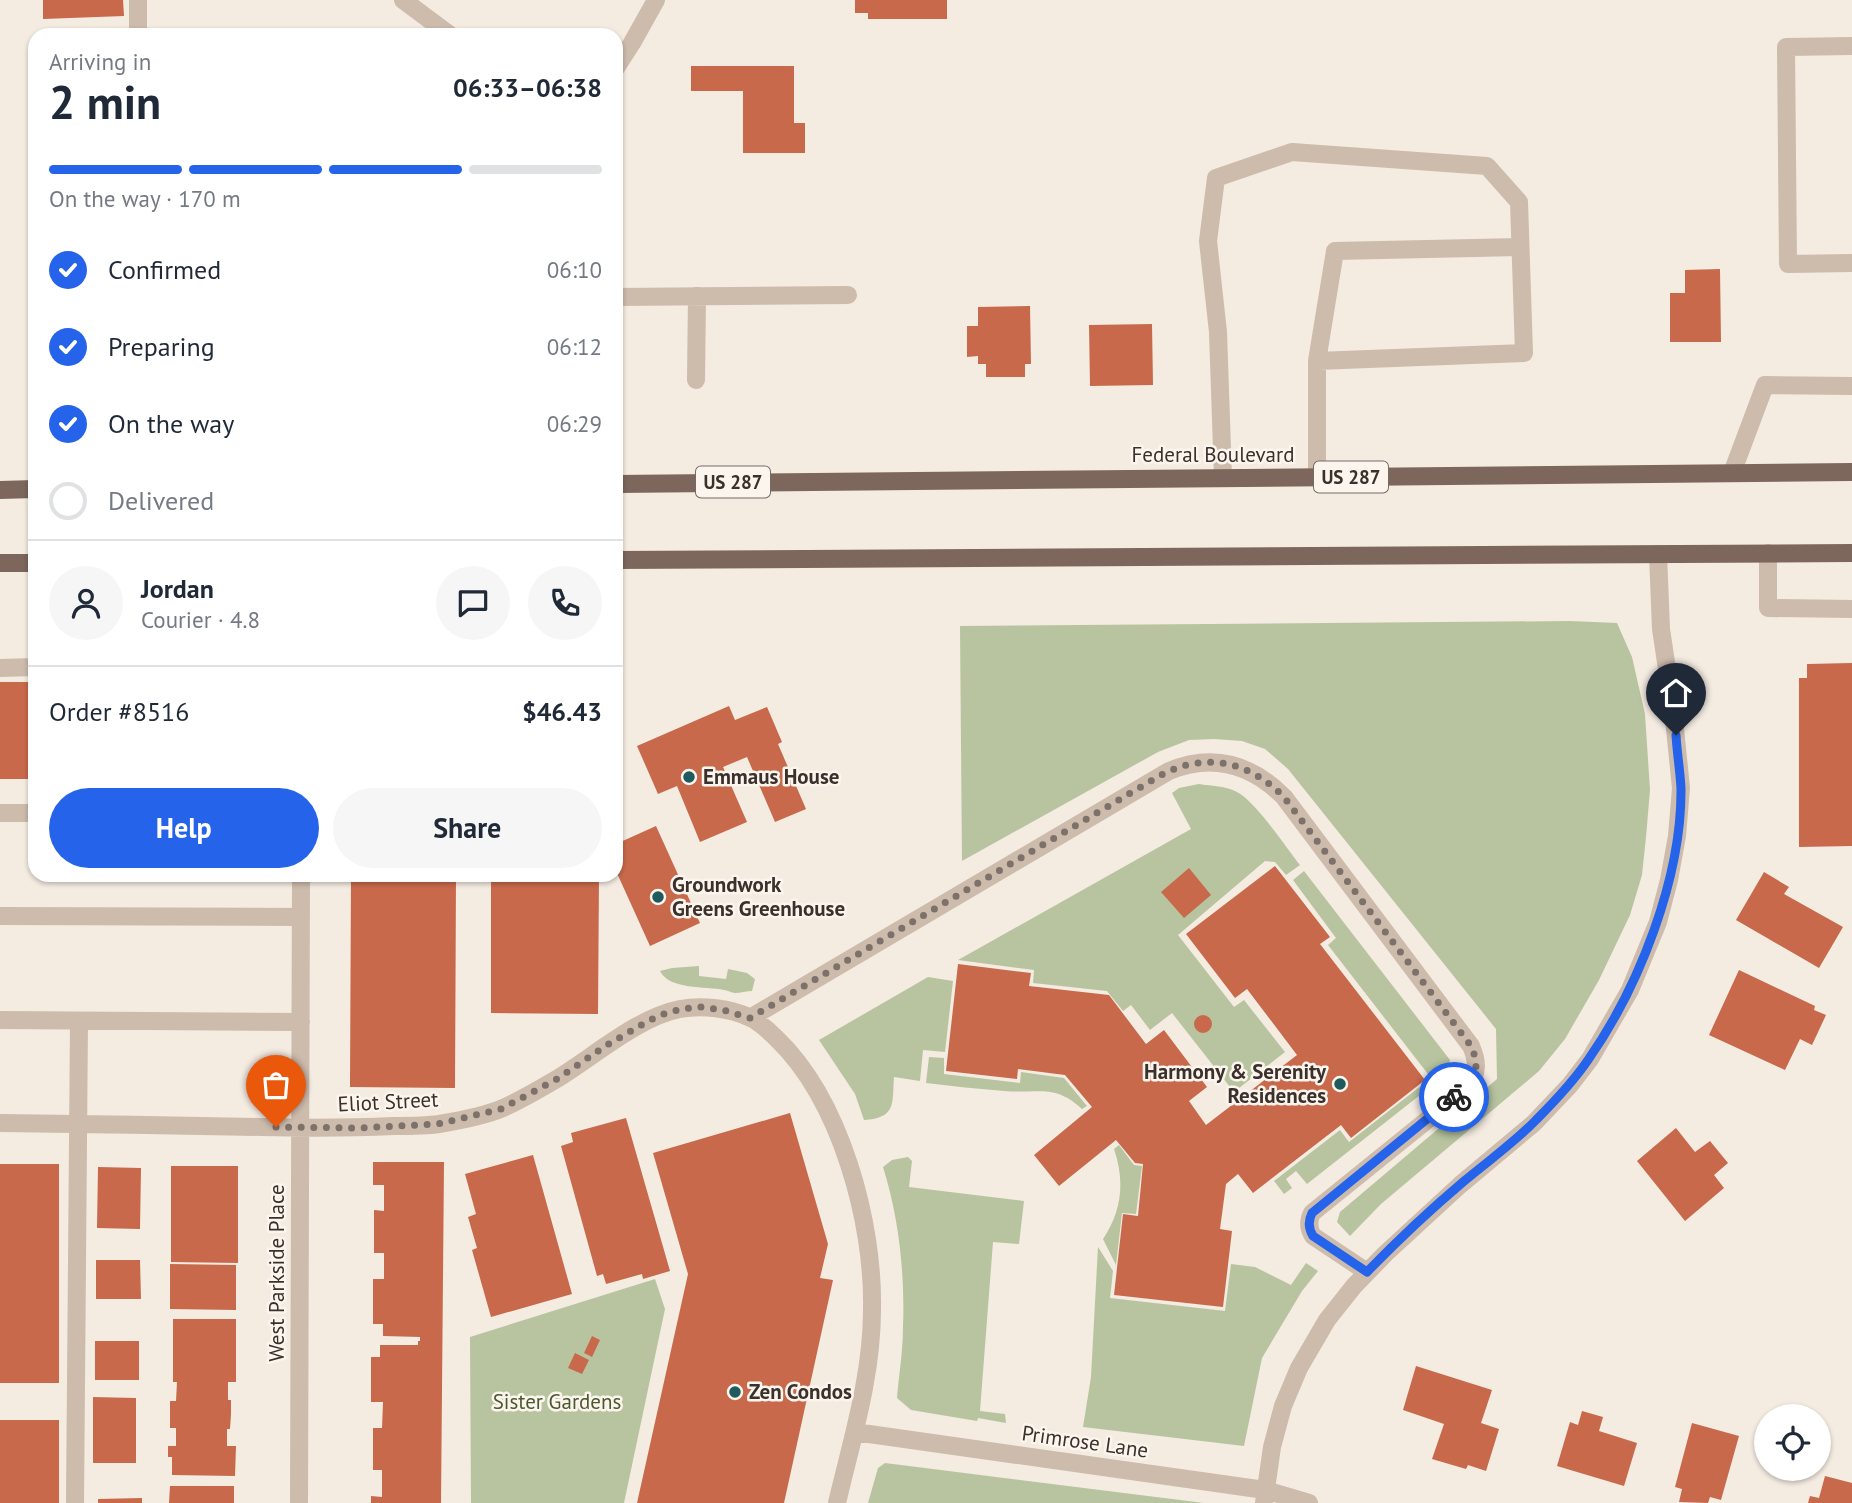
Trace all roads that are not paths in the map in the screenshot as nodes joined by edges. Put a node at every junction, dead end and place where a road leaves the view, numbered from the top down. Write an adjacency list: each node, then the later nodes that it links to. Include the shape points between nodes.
1 (138, 0): 4 (street)
2 (403, 0): 5 (street)
3 (656, 0): 7 (street)
4 (138, 28)
5 (441, 28)
6 (1852, 46): 9 (street, via 1786,47 1788,264)
7 (623, 57)
8 (1520, 247): 13 (street, via 1335,251); 13 (street, via 1524,354); 19 (street, via 1519,202 1487,166 1292,152 1216,178 1208,241 1218,332)
9 (1852, 263)
10 (848, 295): 11 (street)
11 (697, 296): 12 (street); 14 (street)
12 (623, 297)
13 (1317, 361): 18 (street)
14 (696, 380)
15 (1852, 386): 17 (street, via 1765,385)
16 (1852, 472): 17 (main road, Federal Boulevard / US 287)
17 (1732, 473): 18 (main road, Federal Boulevard / US 287)
18 (1317, 477): 19 (main road, Federal Boulevard / US 287)
19 (1223, 478): 20 (main road, Federal Boulevard / US 287)
20 (623, 484)
21 (28, 489): 22 (main road)
22 (0, 490)
23 (1852, 553): 25 (main road)
24 (1658, 554): 25 (main road); 26 (main road); 44 (street, via 1661,629 1681,788 1677,836 1658,922 1630,990 1570,1085 1534,1123)
25 (1768, 554): 29 (street, via 1768,608)
26 (623, 560)
27 (0, 563): 28 (main road)
28 (28, 563)
29 (1852, 609)
30 (28, 667): 31 (street)
31 (0, 668)
32 (0, 813): 33 (street)
33 (28, 813)
34 (301, 882): 36 (street, West Parkside Place)
35 (0, 916): 36 (street)
36 (301, 917): 40 (street, West Parkside Place)
37 (750, 1018): 43 (street, Eliot Street, via 702,1007 666,1013 501,1109 438,1124); 44 (street, via 1169,771 1205,762 1247,770 1284,797 1475,1055 1476,1073 1468,1087 1310,1217 1313,1236); 45 (street, via 790,1051 813,1082 835,1126 859,1202 871,1264 873,1310 870,1356)
38 (0, 1020): 39 (street)
39 (79, 1021): 40 (street); 42 (street)
40 (301, 1022): 43 (street, West Parkside Place)
41 (0, 1123): 42 (street, Eliot Street)
42 (78, 1124): 43 (street, Eliot Street); 47 (street)
43 (301, 1128): 48 (street, West Parkside Place)
44 (1367, 1272): 46 (street, via 1327,1320 1299,1368 1283,1406)
45 (855, 1432): 46 (street, Primrose Lane); 49 (street)
46 (1265, 1497): 50 (street, Primrose Lane)
47 (75, 1503)
48 (299, 1503)
49 (836, 1503)
50 (1309, 1503)

